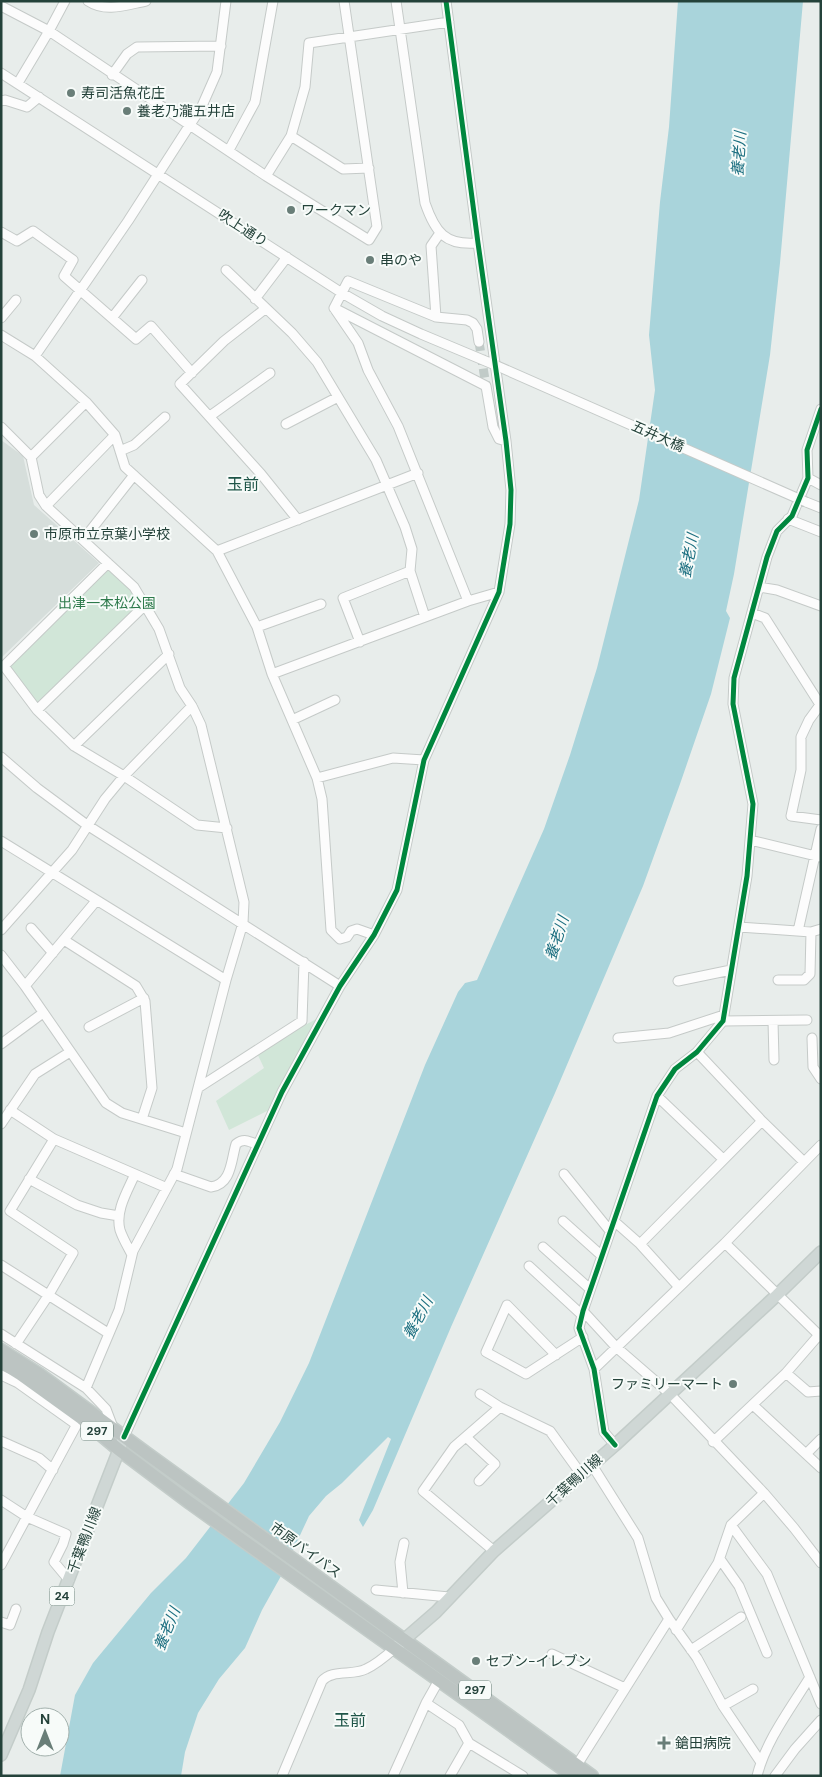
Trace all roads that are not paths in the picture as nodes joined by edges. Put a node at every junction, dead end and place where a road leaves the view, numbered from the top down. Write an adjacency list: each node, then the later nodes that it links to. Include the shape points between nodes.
1 (65, 1): 12 (street)
2 (88, 1): 3 (street, via 102,8)
3 (146, 1)
4 (226, 1): 14 (street)
5 (273, 1): 22 (street, via 255,102)
6 (344, 1): 13 (street)
7 (396, 1): 11 (street)
8 (446, 1): 10 (street)
9 (1, 6): 12 (street)
10 (448, 22): 11 (street); 28 (street)
11 (400, 30): 13 (street); 27 (street, via 425,202)
12 (50, 31): 16 (street); 17 (street)
13 (349, 37): 21 (street, via 309,43 305,87); 23 (street)
14 (221, 46): 16 (street, via 137,47 127,54); 20 (street, via 217,72 202,106)
15 (1, 73): 17 (street, 吹上通り)
16 (112, 74): 20 (street)
17 (18, 83): 18 (street, 吹上通り)
18 (39, 97): 19 (street, via 27,107); 24 (street, 吹上通り)
19 (1, 101)
20 (189, 125): 22 (street); 24 (street)
21 (291, 136): 23 (street, via 343,169); 25 (street)
22 (229, 150): 25 (street)
23 (369, 168): 25 (street, via 377,227 369,240)
24 (158, 173): 29 (street, 吹上通り); 32 (street)
25 (266, 176)
26 (1, 232): 32 (street, via 17,241 32,231 73,260 64,276)
27 (440, 233): 28 (street, via 452,242); 38 (street, via 431,246)
28 (478, 243): 44 (street)
29 (288, 257): 33 (street, 吹上通り); 34 (street)
30 (226, 270): 34 (street)
31 (142, 280): 40 (street)
32 (80, 290): 40 (street); 43 (street)
33 (342, 293): 36 (street); 38 (street, via 348,281); 44 (street, 吹上通り, via 382,316)
34 (255, 299): 37 (street)
35 (16, 300): 39 (street)
36 (334, 308): 55 (street, via 486,386 493,428 499,439); 58 (street, via 358,343)
37 (265, 309): 45 (street, via 224,341); 47 (street, via 317,362)
38 (436, 317): 42 (street, via 467,320 477,329)
39 (1, 318)
40 (112, 318): 45 (street, via 136,339 151,326)
41 (1, 335): 43 (street)
42 (479, 342)
43 (35, 356): 48 (street)
44 (495, 365): 55 (street); 64 (street, 五井大橋, bridge)
45 (192, 373): 50 (street, via 180,384)
46 (270, 373): 50 (street)
47 (338, 397): 52 (street); 61 (street, via 376,460)
48 (86, 402): 54 (street); 57 (street)
49 (820, 413): 60 (street, via 807,450)
50 (210, 416): 66 (street)
51 (165, 417): 56 (street, via 134,445)
52 (286, 424)
53 (1, 427): 57 (street)
54 (115, 435): 56 (street); 63 (street)
55 (506, 441): 73 (street, via 511,490 510,524)
56 (120, 451): 59 (street, via 125,467)
57 (31, 457): 63 (street, via 39,495)
58 (418, 473): 61 (street); 74 (street)
59 (134, 476): 68 (street); 69 (street)
60 (808, 478): 62 (street); 65 (street)
61 (386, 485): 66 (street); 71 (street, via 412,549)
62 (821, 485)
63 (46, 506): 68 (street)
64 (821, 508)
65 (788, 519): 67 (street); 72 (street, via 777,531 766,557)
66 (298, 520): 69 (street)
67 (821, 532)
68 (83, 540): 70 (street)
69 (217, 551): 80 (street)
70 (108, 563): 75 (street); 87 (street, via 4,666)
71 (410, 571): 79 (street); 81 (street, via 344,598)
72 (759, 587): 77 (street, via 778,590); 78 (street)
73 (499, 592): 74 (street); 91 (street)
74 (468, 602): 79 (street)
75 (146, 604): 82 (street); 87 (street)
76 (321, 604): 80 (street)
77 (821, 606)
78 (752, 613): 86 (street, via 765,618); 98 (street, via 734,678 733,704 753,804)
79 (425, 617): 81 (street)
80 (257, 627): 83 (street)
81 (360, 642): 83 (street)
82 (169, 654): 85 (street, via 180,688); 89 (street)
83 (272, 674): 88 (street)
84 (335, 700): 88 (street)
85 (192, 706): 92 (street); 96 (street, via 201,725)
86 (820, 706): 94 (street, via 802,737 801,770 791,816)
87 (37, 710): 89 (street)
88 (292, 720): 93 (street)
89 (74, 746): 92 (street)
90 (1, 757): 95 (street)
91 (424, 760): 93 (street, via 393,758); 110 (street, via 397,890)
92 (124, 776): 95 (street); 96 (street, via 197,825)
93 (317, 778): 110 (street, via 322,799 331,930 340,939 357,929)
94 (821, 820)
95 (87, 825): 101 (street); 103 (street)
96 (227, 828): 103 (street, via 244,902)
97 (821, 829): 100 (street)
98 (750, 840): 100 (street); 104 (street)
99 (1, 841): 101 (street)
100 (818, 856): 108 (street)
101 (53, 873): 102 (street); 107 (street)
102 (96, 901): 111 (street); 116 (street)
103 (243, 923): 114 (street); 116 (street)
104 (739, 927): 108 (street); 115 (street)
105 (31, 928): 112 (street)
106 (821, 929): 109 (street)
107 (1, 930)
108 (798, 931): 109 (street)
109 (811, 932): 117 (street, via 810,974 804,980)
110 (374, 936): 120 (street)
111 (64, 940): 112 (street); 121 (street, via 136,986)
112 (53, 953): 119 (street)
113 (1, 955): 119 (street)
114 (304, 962): 120 (street); 134 (street, via 302,1021)
115 (731, 970): 118 (street); 123 (street)
116 (226, 980): 134 (street)
117 (778, 980)
118 (678, 981)
119 (25, 986): 122 (street)
120 (340, 986): 143 (street, via 282,1092)
121 (144, 998): 126 (street); 137 (street, via 152,1088)
122 (43, 1013): 129 (street); 130 (street)
123 (723, 1018): 125 (street); 127 (street, via 669,1033); 131 (street)
124 (807, 1020): 125 (street)
125 (773, 1021): 132 (street)
126 (89, 1027)
127 (618, 1038)
128 (812, 1038): 133 (street, via 813,1067)
129 (1, 1044)
130 (70, 1052): 136 (street, via 35,1074); 137 (street, via 106,1103 122,1113)
131 (697, 1052): 135 (street, via 675,1069); 138 (street)
132 (774, 1060)
133 (821, 1078)
134 (198, 1088): 140 (street)
135 (657, 1096): 144 (street); 153 (street)
136 (10, 1110): 139 (street); 141 (street)
137 (142, 1119): 140 (street)
138 (762, 1121): 144 (street); 145 (street)
139 (1, 1124)
140 (186, 1133): 147 (street)
141 (54, 1139): 146 (street); 149 (street)
142 (821, 1145): 145 (street)
143 (258, 1146): 147 (street, via 247,1140 236,1144 226,1179 215,1187); 188 (street)
144 (723, 1159): 156 (street)
145 (804, 1162): 155 (street)
146 (135, 1174): 150 (street); 151 (street)
147 (174, 1174): 150 (street)
148 (564, 1174): 154 (street)
149 (29, 1179): 151 (street, via 77,1206); 166 (street, via 10,1210 72,1253)
150 (167, 1188): 159 (street)
151 (119, 1216): 159 (street, via 120,1230)
152 (562, 1221): 160 (street)
153 (614, 1221): 154 (street); 156 (street)
154 (610, 1231): 160 (street)
155 (725, 1242): 163 (street); 165 (street)
156 (640, 1244): 163 (street)
157 (543, 1246): 164 (street)
158 (821, 1252): 165 (main road, 千葉鴨川線)
159 (132, 1255): 168 (street, via 119,1310)
160 (602, 1256): 164 (street)
161 (1, 1265): 166 (street)
162 (529, 1266): 167 (street)
163 (678, 1286): 173 (street)
164 (590, 1289): 167 (street)
165 (777, 1295): 171 (street); 182 (main road, 千葉鴨川線)
166 (48, 1296): 168 (street); 172 (street)
167 (583, 1313): 170 (street, via 579,1328); 173 (street)
168 (108, 1333): 180 (street)
169 (1, 1334): 172 (street)
170 (583, 1337): 175 (street); 177 (street)
171 (819, 1337): 178 (street)
172 (16, 1344): 180 (street)
173 (616, 1347): 177 (street); 182 (street)
174 (1, 1350): 186 (highway, 市原バイパス / 297, via 39,1374)
175 (556, 1355): 175 (street, via 526,1374 486,1352 507,1305)
176 (1, 1362): 186 (highway, 市原バイパス / 297)
177 (594, 1369): 192 (street, via 604,1432)
178 (786, 1373): 181 (street, via 808,1392); 184 (street)
179 (1, 1375): 186 (street)
180 (86, 1388): 188 (street, via 106,1409)
181 (821, 1391)
182 (669, 1393): 191 (street); 192 (main road, 千葉鴨川線)
183 (480, 1394): 185 (street)
184 (753, 1405): 191 (street); 193 (street)
185 (500, 1406): 187 (street); 197 (street, via 550,1431)
186 (81, 1417): 188 (highway, 市原バイパス / 297); 188 (highway, 市原バイパス / 297); 196 (street)
187 (466, 1437): 198 (street, via 495,1464); 204 (street, via 454,1447 423,1491)
188 (119, 1439): 208 (main road, 千葉鴨川線 / 24); 217 (highway, 市原バイパス / 297, via 193,1486); 218 (highway, 市原バイパス / 297, via 190,1503)
189 (821, 1439): 193 (street)
190 (1, 1442): 196 (street, via 39,1458)
191 (714, 1442): 199 (street)
192 (615, 1445): 194 (main road, 千葉鴨川線)
193 (807, 1453): 195 (street)
194 (592, 1465): 197 (main road, 千葉鴨川線); 214 (street, via 638,1538 656,1598)
195 (821, 1468)
196 (53, 1470): 201 (street)
197 (582, 1474): 204 (main road, 千葉鴨川線)
198 (479, 1482)
199 (764, 1494): 202 (street); 206 (street)
200 (1, 1500): 201 (street)
201 (27, 1517): 207 (street); 208 (street, via 66,1534 54,1562)
202 (731, 1526): 205 (street); 222 (street, via 767,1574)
203 (404, 1543): 210 (street, via 400,1562)
204 (494, 1552): 211 (main road, 千葉鴨川線)
205 (720, 1558): 216 (street); 220 (street, via 739,1586)
206 (821, 1563)
207 (1, 1565)
208 (69, 1580): 231 (main road, 千葉鴨川線 / 24, via 29,1690)
209 (376, 1590): 210 (street)
210 (403, 1593): 211 (street)
211 (449, 1597): 217 (main road, 千葉鴨川線)
212 (16, 1609): 215 (street, via 10,1625)
213 (741, 1617): 219 (street)
214 (669, 1619): 216 (street); 224 (street)
215 (1, 1622)
216 (676, 1630): 219 (street)
217 (404, 1639): 218 (main road, 千葉鴨川線); 233 (highway, 市原バイパス / 297)
218 (395, 1648): 223 (highway, 市原バイパス / 297); 234 (street, via 366,1670 325,1677)
219 (690, 1650): 228 (street)
220 (767, 1653)
221 (552, 1654): 224 (street)
222 (810, 1677): 227 (street); 232 (street)
223 (439, 1680): 226 (street); 233 (highway, 市原バイパス / 297)
224 (625, 1688): 233 (street)
225 (753, 1689): 228 (street)
226 (426, 1703): 230 (street, via 459,1725); 235 (street)
227 (821, 1704)
228 (723, 1706): 232 (street)
229 (821, 1720): 240 (street)
230 (469, 1743): 236 (street); 237 (street)
231 (1, 1755)
232 (760, 1762): 239 (street)
233 (573, 1773): 238 (highway, 市原バイパス / 297)
234 (282, 1776)
235 (393, 1776)
236 (450, 1776)
237 (523, 1776)
238 (592, 1776)
239 (757, 1776)
240 (775, 1776)

